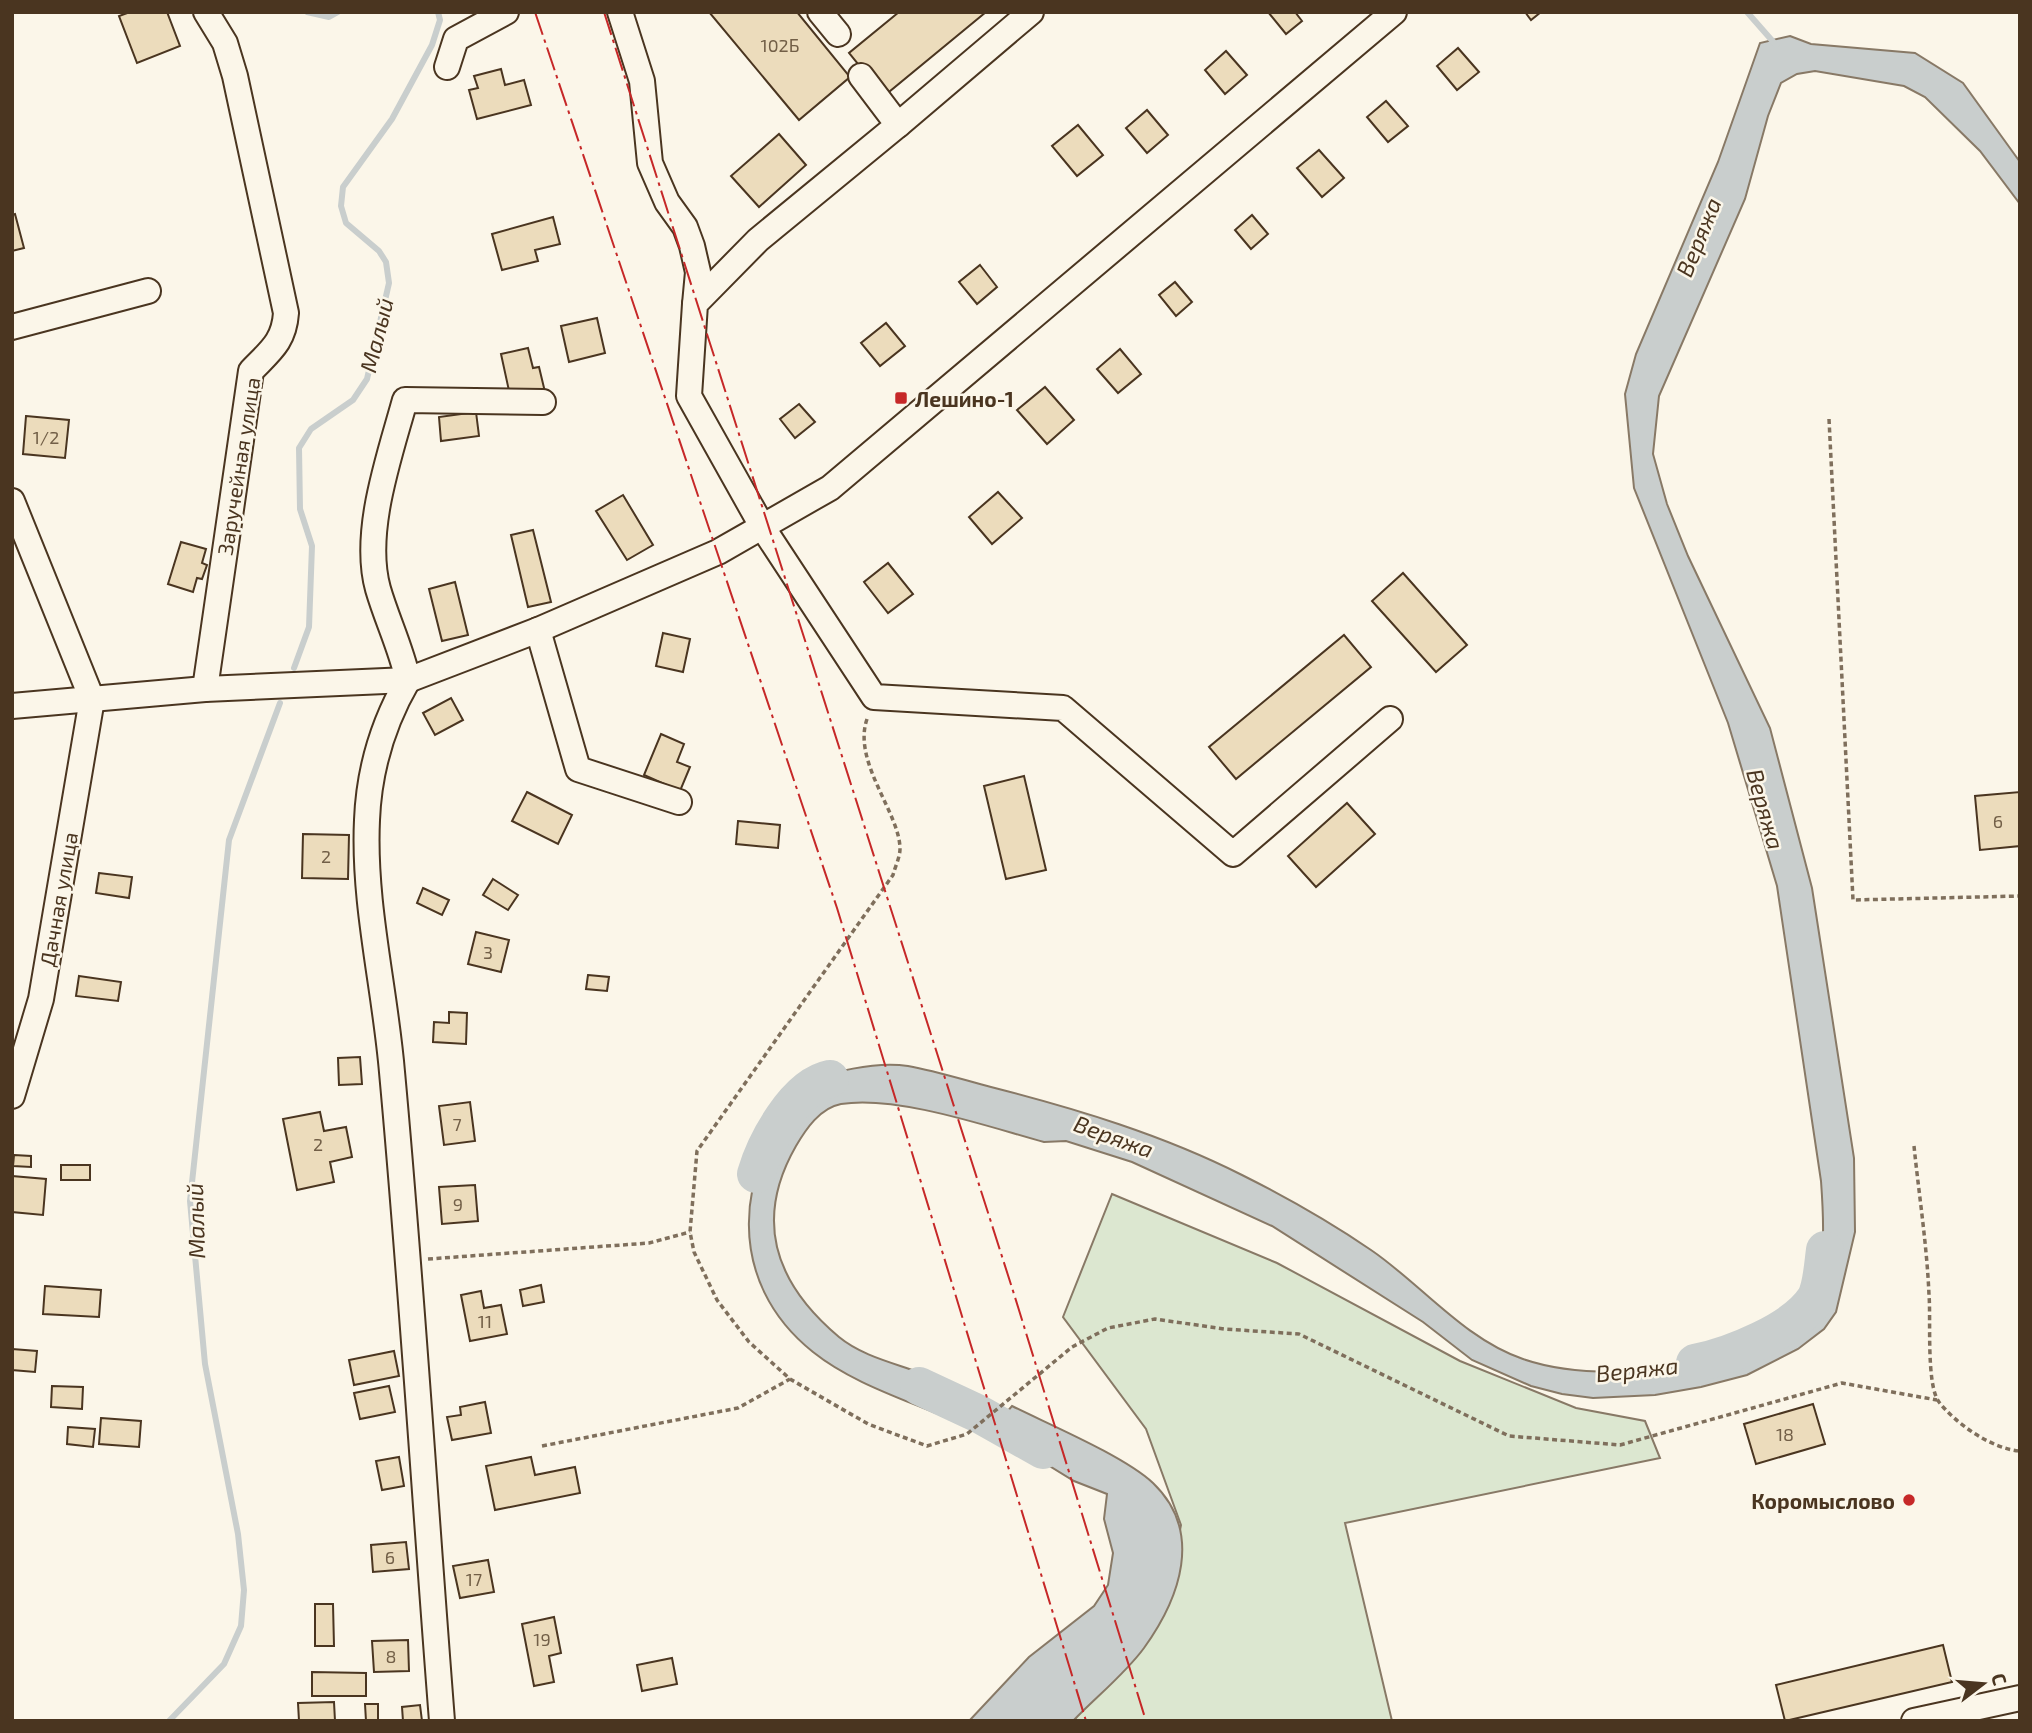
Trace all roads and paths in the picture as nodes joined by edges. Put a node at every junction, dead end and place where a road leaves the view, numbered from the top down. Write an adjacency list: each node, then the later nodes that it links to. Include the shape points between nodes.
1 (206, 12): 20 (street, Заручейная улица, via 225,43 235,76 286,313 285,330 276,345 251,371)
2 (506, 12): 8 (street, via 456,39)
3 (620, 12): 12 (street, via 642,81 650,163 692,246 698,272)
4 (820, 12): 7 (street)
5 (1031, 12): 10 (street)
6 (1394, 12): 17 (street, via 830,488)
7 (838, 34)
8 (447, 67)
9 (861, 76): 10 (street)
10 (898, 125): 12 (street, via 758,240)
11 (148, 291): 13 (street)
12 (695, 304): 17 (street, via 689,396)
13 (12, 327)
14 (543, 402): 19 (street, via 405,400 385,469 373,562)
15 (1829, 419): 26 (path, via 1853,900)
16 (12, 501): 22 (street)
17 (763, 528): 18 (street); 21 (street)
18 (538, 630): 19 (street); 25 (street, via 578,769)
19 (408, 680): 20 (street); 30 (street, via 388,714 374,762 366,852 392,1070)
20 (205, 689): 22 (street)
21 (874, 697): 24 (street, via 1063,708 1233,853); 29 (path, via 863,730 876,788 900,848 893,875 697,1151)
22 (92, 699): 23 (street); 27 (street, Дачная улица, via 41,999)
23 (12, 706)
24 (1390, 719)
25 (679, 802)
26 (2020, 896)
27 (12, 1097)
28 (1914, 1146): 32 (path)
29 (690, 1231): 30 (path, via 649,1243); 31 (path, via 694,1252 717,1300 749,1342)
30 (407, 1261): 36 (street)
31 (790, 1379): 32 (path, via 868,1424 928,1446 967,1434 1072,1347 1108,1328 1155,1319 1299,1334 1509,1436 1620,1446 1842,1383); 33 (path, via 738,1408)
32 (1937, 1400): 34 (path, via 1973,1432 2007,1450)
33 (542, 1446)
34 (2020, 1451)
35 (2020, 1698): 37 (street)
36 (442, 1721)
37 (1914, 1721)

